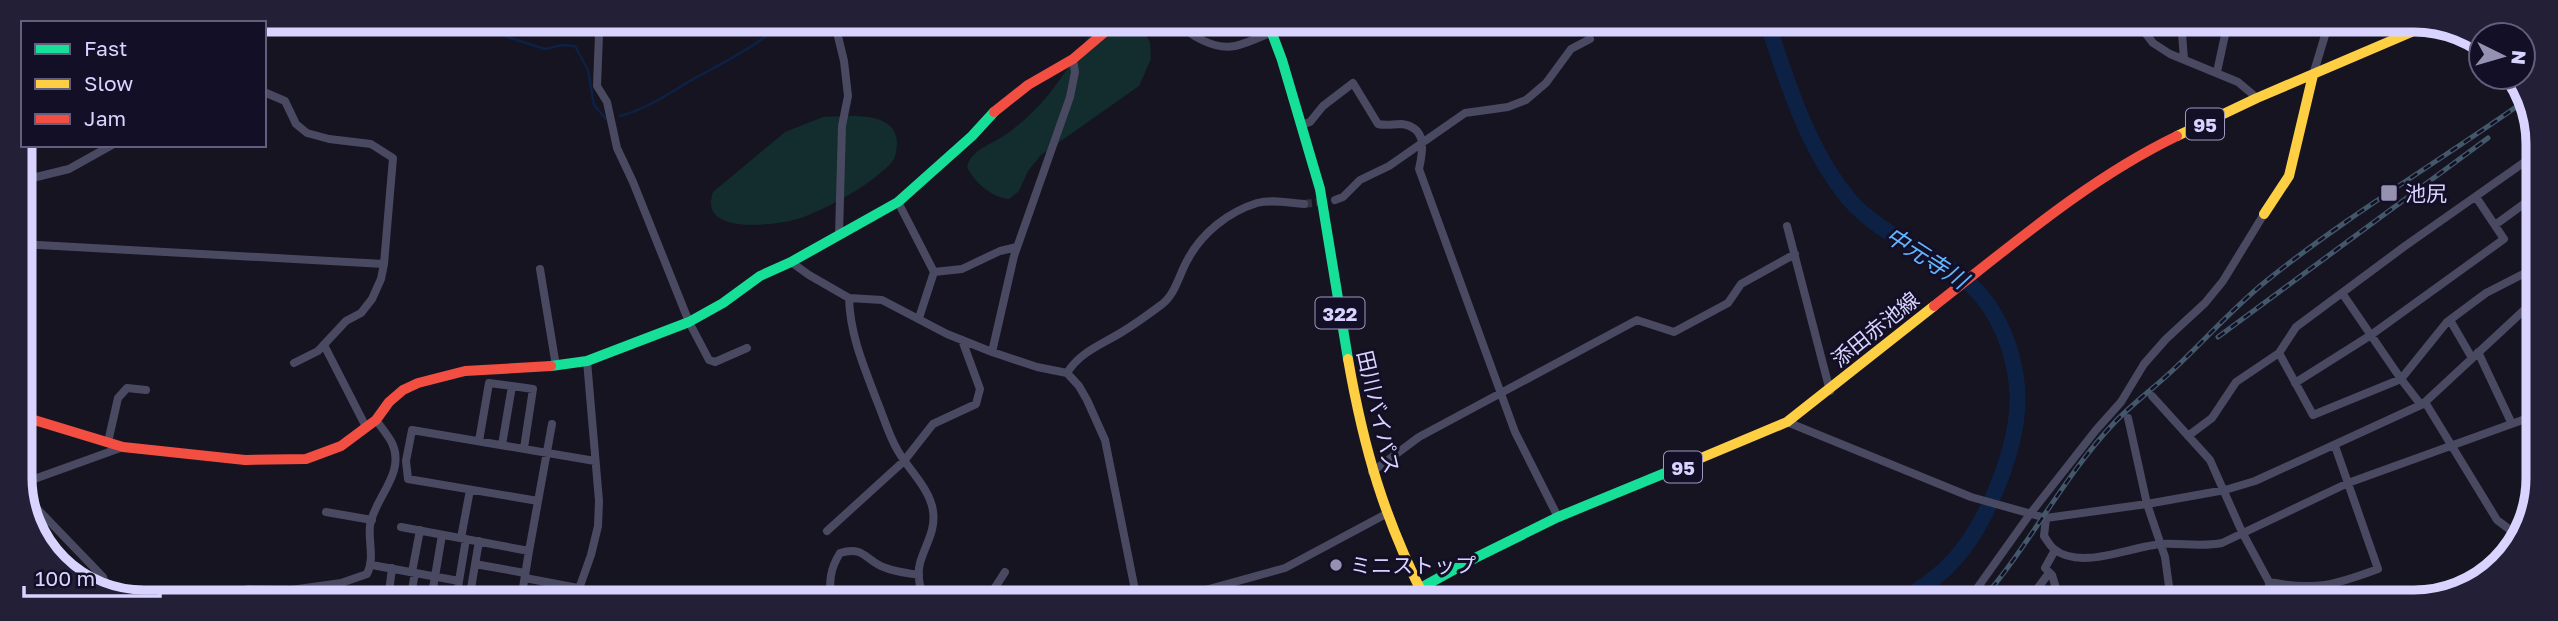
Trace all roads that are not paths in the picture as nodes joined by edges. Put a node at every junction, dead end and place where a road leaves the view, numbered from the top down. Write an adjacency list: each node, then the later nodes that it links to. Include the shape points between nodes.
1 (837, 32): 31 (street, via 848,96 842,126)
2 (1105, 32): 12 (main road)
3 (1186, 32): 4 (street, via 1224,47)
4 (1272, 32): 18 (main road, 田川バイパス / 322)
5 (2144, 32): 13 (street, via 2153,43)
6 (2182, 32): 13 (street)
7 (2226, 32): 14 (street)
8 (2326, 32): 15 (street)
9 (2412, 32): 15 (main road, 添田赤池線 / 95)
10 (599, 34): 45 (street, via 597,86 607,102 617,148)
11 (1590, 39): 19 (street, via 1571,49 1546,83 1526,100 1465,113)
12 (1073, 59): 25 (main road, via 999,107); 33 (street, via 1070,97)
13 (2184, 59): 14 (street)
14 (2217, 72): 17 (street)
15 (2313, 75): 17 (main road, 添田赤池線 / 95); 28 (main road, via 2289,176)
16 (266, 93): 36 (street, via 285,101 296,124 307,133 371,145 393,158)
17 (2257, 98): 61 (main road, 添田赤池線 / 95, via 2136,156 2100,179 1945,296)
18 (1301, 125): 19 (street, via 1353,83 1378,124 1406,125); 83 (main road, 田川バイパス / 322, via 1322,196 1350,382)
19 (1424, 143): 24 (street); 62 (street, via 1419,169)
20 (108, 147): 22 (street, via 69,169)
21 (2526, 162): 23 (street)
22 (32, 178)
23 (2476, 197): 29 (street); 40 (street)
24 (1335, 200)
25 (898, 202): 31 (main road); 38 (street)
26 (2526, 202): 29 (street)
27 (1304, 204): 56 (street, via 1257,203 1216,224 1203,236 1164,303 1092,348)
28 (2264, 214): 93 (street, via 2223,281 2144,364 2122,402)
29 (2495, 225): 46 (street, via 2504,239)
30 (1787, 226): 34 (street)
31 (839, 235): 35 (main road)
32 (32, 245): 36 (street)
33 (1017, 247): 38 (street, via 962,269); 50 (street)
34 (1796, 254): 61 (street); 62 (street, via 1741,284 1728,303 1674,332 1637,320)
35 (791, 262): 41 (street); 45 (main road, via 760,276)
36 (384, 264): 48 (street, via 372,299)
37 (540, 269): 55 (street)
38 (934, 272): 43 (street)
39 (2526, 273): 44 (street, via 2486,293)
40 (2342, 293): 46 (street); 51 (street, via 2296,327)
41 (849, 298): 43 (street, via 882,300); 82 (street, via 857,350)
42 (2526, 308): 52 (street)
43 (919, 317): 47 (street)
44 (2449, 320): 52 (street); 57 (street)
45 (689, 322): 49 (street, via 709,360 715,362); 53 (main road)
46 (2371, 335): 57 (street); 58 (street)
47 (962, 340): 50 (street); 82 (street, via 980,389 976,404 933,424)
48 (324, 345): 54 (street); 70 (street)
49 (747, 348)
50 (992, 352): 56 (street)
51 (2279, 353): 58 (street); 72 (street, via 2236,382 2212,418)
52 (2475, 355): 64 (street); 69 (street)
53 (587, 361): 55 (main road); 81 (street)
54 (294, 363)
55 (556, 366): 70 (main road, via 465,371 418,383 389,402)
56 (1067, 373): 141 (street, via 1087,400 1105,440)
57 (2402, 379): 58 (street, via 2313,415); 64 (street)
58 (2295, 383)
59 (512, 386): 73 (street, via 489,383); 75 (street); 79 (street, via 533,389)
60 (146, 390): 74 (street, via 127,388 122,392)
61 (1830, 391): 68 (main road, 添田赤池線 / 95)
62 (1501, 392): 83 (street, via 1419,437); 94 (street, via 1515,432)
63 (2152, 396): 72 (street)
64 (2423, 403): 76 (street); 77 (street)
65 (2526, 417): 69 (street)
66 (2128, 418): 89 (street)
67 (32, 419): 74 (main road)
68 (1787, 422): 93 (street, via 1971,497); 94 (main road, 添田赤池線 / 95)
69 (2511, 422): 76 (street)
70 (371, 424): 78 (main road, via 341,446 306,459 245,460); 96 (street, via 392,443 395,458 394,473)
71 (552, 424): 80 (street)
72 (2188, 436): 87 (street, via 2210,460)
73 (479, 441): 75 (street); 86 (street, via 412,430 406,461 408,479)
74 (108, 442): 78 (main road)
75 (502, 445): 79 (street)
76 (2450, 445): 85 (street); 101 (street, via 2497,520)
77 (2335, 446): 85 (street); 87 (street)
78 (123, 447): 84 (street)
79 (524, 448): 80 (street)
80 (547, 452): 81 (street); 88 (street)
81 (595, 461): 121 (street, via 598,526)
82 (904, 461): 99 (street); 115 (street, via 933,511 931,538)
83 (1371, 472): 92 (main road, 田川バイパス / 322)
84 (32, 479)
85 (2348, 483): 100 (street); 118 (street, via 2378,569 2315,588)
86 (470, 490): 88 (street); 103 (street)
87 (2225, 490): 89 (street); 100 (street)
88 (538, 501): 107 (street)
89 (2147, 504): 95 (street); 105 (street)
90 (36, 507): 119 (street)
91 (326, 512): 96 (street)
92 (1386, 514): 122 (main road, 田川バイパス / 322); 142 (street, via 1285,568)
93 (2030, 514): 95 (street); 124 (street)
94 (1558, 517): 122 (main road, 添田赤池線 / 95)
95 (2046, 518): 106 (street, via 2044,536)
96 (372, 520): 109 (street)
97 (401, 527): 98 (street)
98 (420, 530): 102 (street); 111 (street)
99 (827, 531)
100 (2242, 532): 105 (street, via 2207,545); 118 (street)
101 (2513, 532)
102 (442, 535): 103 (street); 116 (street)
103 (464, 539): 104 (street); 117 (street)
104 (479, 541): 107 (street); 108 (street)
105 (2161, 544): 106 (street, via 2097,558 2074,558); 127 (street)
106 (2055, 550): 113 (street, via 2045,568)
107 (529, 551): 114 (street)
108 (475, 564): 114 (street); 136 (street)
109 (372, 565): 110 (street); 120 (street, via 367,574)
110 (392, 568): 111 (street); 132 (street)
111 (414, 572): 116 (street); 133 (street)
112 (1005, 572): 140 (street)
113 (2049, 573): 125 (street); 126 (street)
114 (525, 575): 121 (street); 137 (street)
115 (919, 575): 138 (street, via 883,568 860,551 849,550 840,553 833,564); 139 (street)
116 (435, 577): 117 (street); 134 (street)
117 (459, 581): 135 (street)
118 (2269, 582): 128 (street)
119 (105, 583)
120 (341, 583): 130 (street); 131 (street)
121 (578, 588)
122 (1419, 588)
123 (248, 589): 129 (street)
124 (1976, 589)
125 (2037, 589)
126 (2055, 589)
127 (2170, 589)
128 (2269, 589)
129 (288, 590)
130 (291, 590)
131 (341, 590)
132 (389, 590)
133 (411, 590)
134 (433, 590)
135 (458, 590)
136 (471, 590)
137 (523, 590)
138 (830, 590)
139 (922, 590)
140 (994, 590)
141 (1134, 590)
142 (1207, 590)

